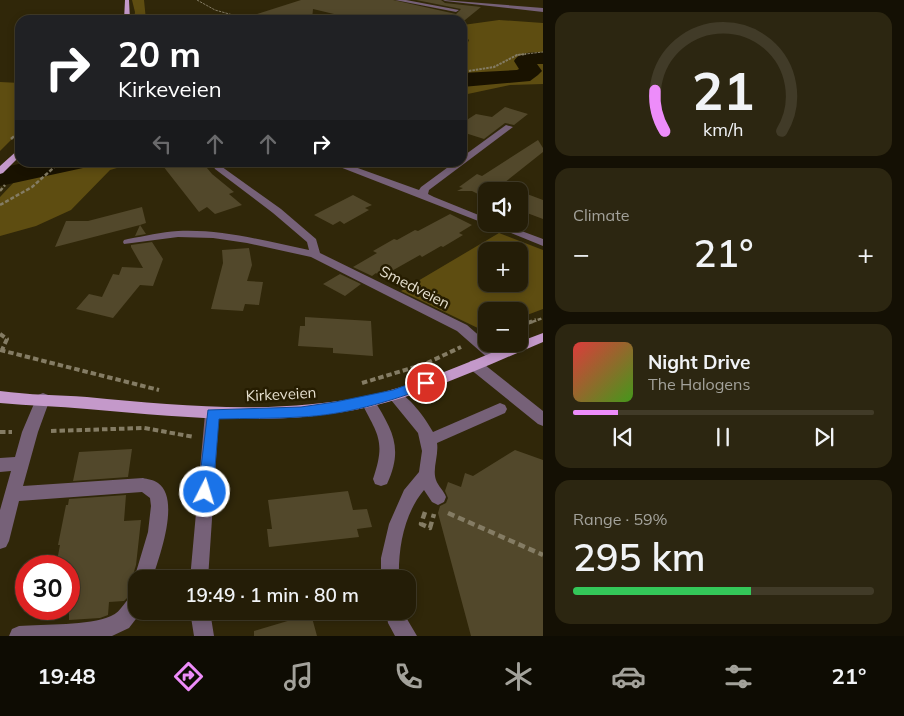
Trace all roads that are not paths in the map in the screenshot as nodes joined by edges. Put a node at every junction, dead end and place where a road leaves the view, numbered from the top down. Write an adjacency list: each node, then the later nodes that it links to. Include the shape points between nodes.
1 (397, 0): 4 (street)
2 (445, 0): 5 (street)
3 (125, 1): 6 (main road)
4 (458, 10)
5 (543, 10)
6 (126, 15)
7 (508, 127): 9 (street)
8 (15, 156): 13 (main road)
9 (467, 158)
10 (218, 167): 19 (street, via 312,241)
11 (345, 167): 14 (street)
12 (455, 167): 14 (street, via 424,189)
13 (0, 171)
14 (424, 195): 15 (street)
15 (478, 218)
16 (515, 232): 18 (street)
17 (128, 242): 19 (street, Smedveien, via 178,234 205,234 248,239)
18 (543, 243)
19 (314, 255): 21 (street, Smedveien, via 462,328)
20 (543, 337): 21 (main road, Kirkeveien)
21 (495, 357): 22 (main road, Kirkeveien)
22 (475, 365): 23 (main road, Kirkeveien); 29 (street)
23 (394, 395): 26 (main road, Kirkeveien); 30 (street)
24 (3, 398): 25 (main road, Kirkeveien)
25 (43, 399): 28 (main road, Kirkeveien); 31 (street)
26 (368, 402): 28 (main road, Kirkeveien, via 301,412); 34 (street, via 390,448)
27 (500, 410): 30 (street)
28 (212, 414): 39 (street)
29 (543, 420)
30 (429, 440): 33 (street)
31 (21, 463): 32 (street); 35 (street)
32 (0, 465)
33 (425, 476): 36 (street); 40 (street, via 410,496 394,536)
34 (381, 479)
35 (12, 494): 37 (street); 38 (street, via 142,486 153,489 158,495 160,517)
36 (437, 502)
37 (0, 541)
38 (145, 570)
39 (200, 570)
40 (389, 570)
41 (128, 616): 44 (street, via 103,629)
42 (201, 620): 45 (street)
43 (398, 620): 46 (street)
44 (19, 636)
45 (204, 636)
46 (407, 636)

